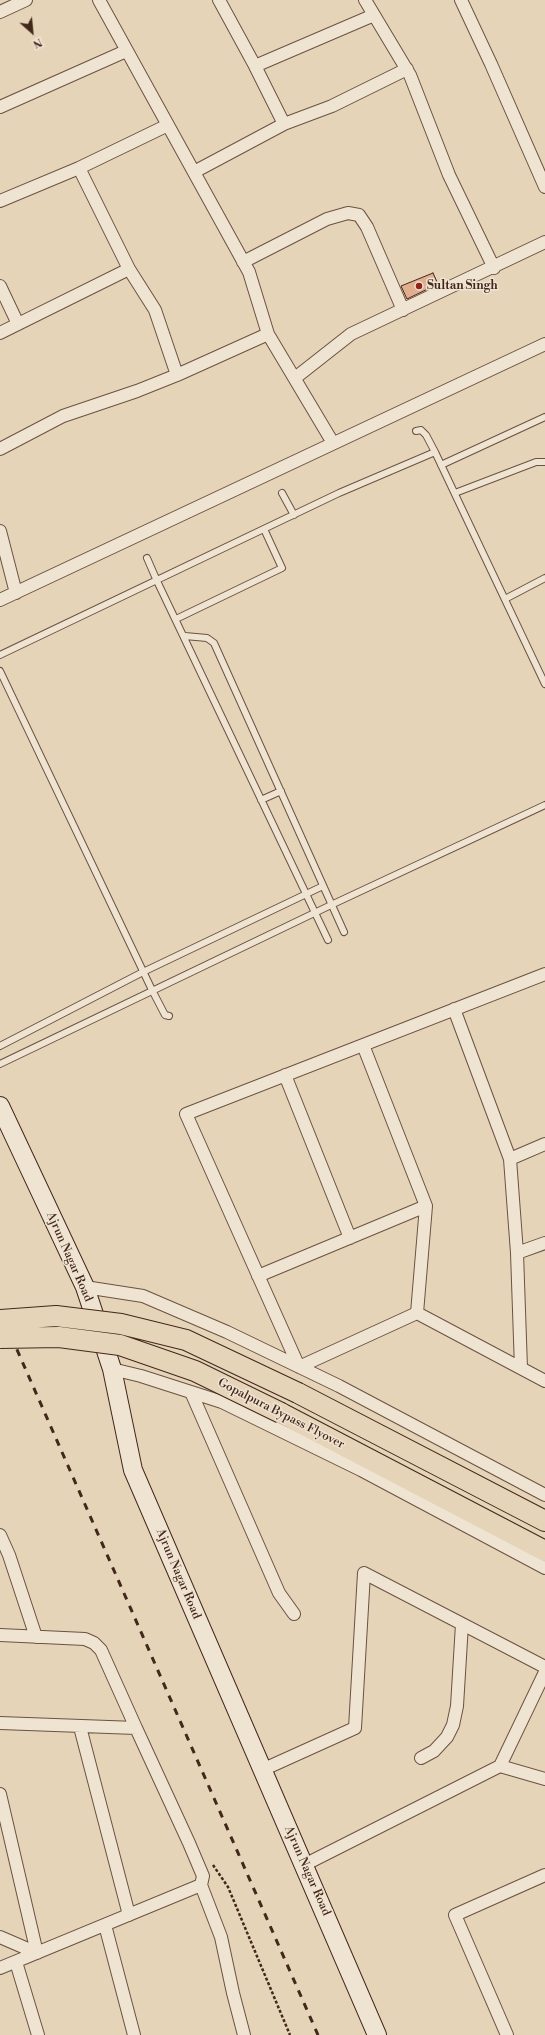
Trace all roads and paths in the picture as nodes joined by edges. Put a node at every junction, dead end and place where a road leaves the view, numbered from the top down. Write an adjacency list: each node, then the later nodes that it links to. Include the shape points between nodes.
1 (26, 0): 6 (street)
2 (99, 0): 8 (street)
3 (219, 0): 9 (street)
4 (365, 0): 7 (street)
5 (461, 0): 16 (street)
6 (0, 12)
7 (374, 15): 9 (street); 10 (street)
8 (126, 51): 11 (street); 13 (street)
9 (255, 66): 12 (street)
10 (407, 69): 12 (street, via 332,106); 20 (street, via 449,175)
11 (0, 107)
12 (284, 124): 15 (street)
13 (168, 125): 14 (street); 15 (street)
14 (79, 168): 17 (street); 21 (street)
15 (194, 172): 19 (street)
16 (545, 187)
17 (0, 201)
18 (545, 242): 20 (street)
19 (243, 262): 23 (street, via 327,219 348,213 359,215 367,227); 26 (street, via 249,272)
20 (494, 268): 23 (street)
21 (129, 269): 24 (street); 28 (street, via 155,310)
22 (0, 286): 24 (street)
23 (403, 310): 29 (street, via 352,334)
24 (18, 324): 25 (street)
25 (0, 333)
26 (268, 334): 28 (street); 29 (street)
27 (545, 344): 32 (street)
28 (177, 375): 33 (street, via 63,416)
29 (296, 378): 32 (street)
30 (545, 417): 36 (lane)
31 (416, 430): 34 (lane, via 426,434)
32 (333, 443): 45 (street)
33 (0, 449)
34 (435, 452): 36 (lane); 39 (lane)
35 (545, 462): 37 (lane, via 536,462)
36 (441, 464): 37 (lane)
37 (455, 493): 46 (lane)
38 (282, 494): 39 (lane)
39 (294, 515): 40 (lane)
40 (264, 529): 44 (lane); 48 (lane, via 282,568)
41 (0, 531): 45 (street)
42 (147, 558): 44 (lane)
43 (545, 578): 46 (lane)
44 (157, 580): 48 (lane); 50 (lane)
45 (16, 593): 47 (street)
46 (505, 599): 52 (lane)
47 (0, 600)
48 (176, 619): 49 (lane)
49 (185, 636): 53 (lane, via 207,638 214,643); 54 (lane)
50 (0, 655)
51 (0, 671): 62 (lane)
52 (545, 684)
53 (281, 791): 54 (lane); 56 (lane)
54 (261, 800): 57 (lane)
55 (545, 805): 58 (lane)
56 (323, 886): 57 (lane); 58 (lane)
57 (308, 894): 59 (lane); 62 (lane)
58 (331, 905): 59 (lane); 60 (lane)
59 (315, 912): 61 (lane); 64 (lane)
60 (344, 932)
61 (328, 940)
62 (143, 972): 64 (lane); 68 (lane)
63 (544, 977): 65 (street)
64 (152, 990): 66 (lane, via 165,1014); 69 (lane)
65 (454, 1009): 67 (street); 73 (street)
66 (169, 1016)
67 (363, 1045): 70 (street); 74 (street)
68 (0, 1046)
69 (0, 1064)
70 (285, 1075): 75 (street); 78 (street, via 186,1114)
71 (0, 1106): 79 (street, Ajrun Nagar Road)
72 (545, 1144): 73 (street)
73 (510, 1159): 77 (street)
74 (426, 1206): 75 (street); 80 (street)
75 (350, 1238): 78 (street)
76 (545, 1243): 77 (street)
77 (517, 1253): 84 (street)
78 (258, 1276): 83 (street)
79 (85, 1287): 83 (street, via 143,1296 227,1332); 85 (street, Ajrun Nagar Road)
80 (417, 1313): 83 (street); 84 (street)
81 (0, 1320): 89 (main road, Gopalpura Bypass Flyover, bridge, via 56,1316 121,1324 186,1340 298,1393)
82 (0, 1338): 91 (main road, Gopalpura Bypass Flyover, bridge, via 59,1337 120,1345 195,1371)
83 (299, 1367): 88 (street)
84 (521, 1368): 86 (street)
85 (112, 1370): 87 (street); 105 (street, Ajrun Nagar Road, via 133,1470)
86 (545, 1381)
87 (191, 1392): 93 (street, via 222,1402 294,1436); 94 (street, via 279,1593)
88 (545, 1495)
89 (545, 1521)
90 (0, 1534): 92 (street)
91 (545, 1551)
92 (4, 1555): 97 (street)
93 (545, 1568)
94 (294, 1614)
95 (462, 1624): 98 (street); 103 (street, via 457,1706 453,1725 447,1738 434,1751); 105 (street, via 364,1573 355,1728)
96 (0, 1635): 97 (street)
97 (36, 1638): 102 (street, via 85,1639 94,1643 101,1650)
98 (545, 1667)
99 (545, 1672): 104 (street)
100 (0, 1723): 101 (street)
101 (80, 1727): 102 (street); 112 (street)
102 (136, 1728): 111 (street, via 203,1876)
103 (421, 1758)
104 (500, 1766): 106 (street); 109 (street)
105 (262, 1770): 109 (street, Ajrun Nagar Road)
106 (545, 1779)
107 (0, 1794): 115 (street)
108 (212, 1863): 121 (path, via 228,1887)
109 (304, 1865): 122 (street, Ajrun Nagar Road)
110 (545, 1875): 123 (street, via 455,1915)
111 (201, 1885): 112 (street); 120 (street, via 221,1937)
112 (129, 1915): 113 (street)
113 (105, 1925): 115 (street); 119 (street)
114 (0, 1937): 115 (street)
115 (37, 1954): 116 (street)
116 (16, 1962): 117 (street); 118 (street)
117 (0, 1968)
118 (38, 2035)
119 (134, 2035)
120 (244, 2035)
121 (290, 2035)
122 (377, 2035)
123 (507, 2035)

